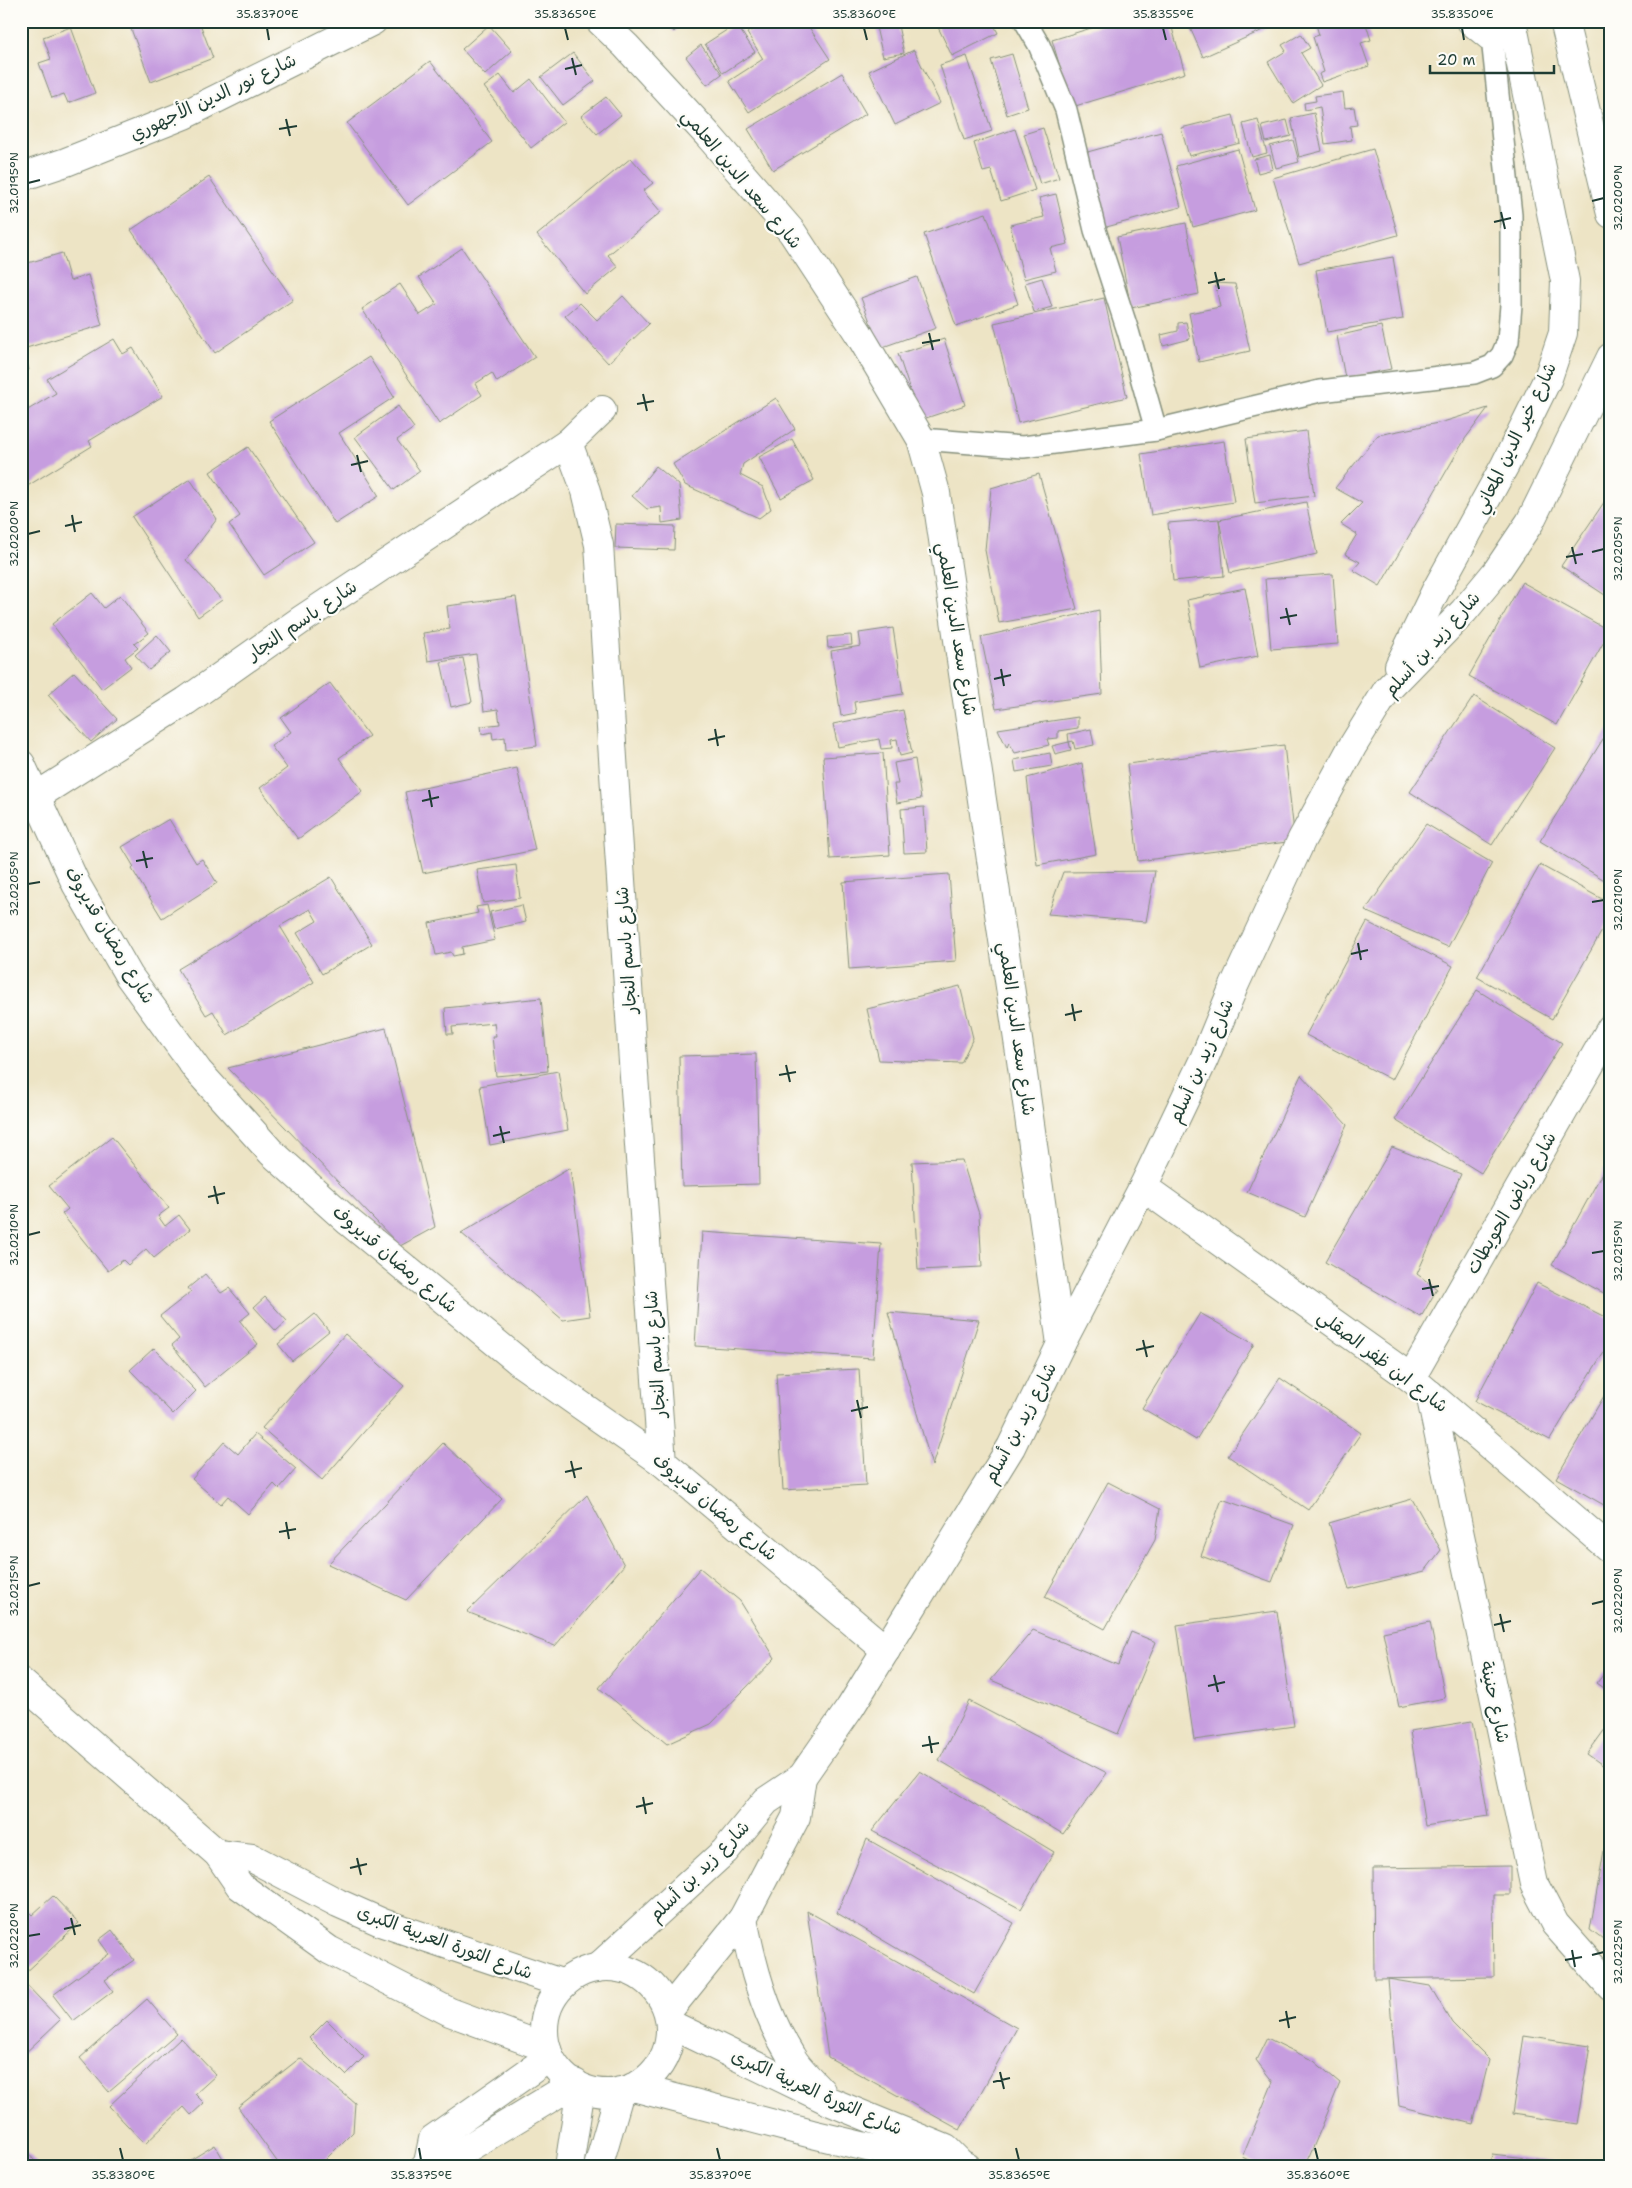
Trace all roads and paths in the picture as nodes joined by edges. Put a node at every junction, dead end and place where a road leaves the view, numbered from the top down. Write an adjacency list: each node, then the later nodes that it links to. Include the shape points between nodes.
1 (373, 21): 6 (street, شارع نور الدين الأجهوري, via 184,115)
2 (600, 21): 11 (street, شارع سعد الدين العلمي, via 708,135 792,232 859,334)
3 (1025, 21): 10 (lane, via 1040,45 1066,110 1095,230)
4 (1564, 21): 7 (street)
5 (1497, 28): 10 (lane, via 1511,215 1511,305 1508,341 1502,355 1492,366 1474,373 1320,391); 13 (street, شارع خير الدين المعاني, via 1565,281 1563,333 1548,378)
6 (21, 177)
7 (1611, 214)
8 (1611, 357): 13 (street, شارع زيد بن أسلم, via 1530,522 1497,571 1464,610)
9 (602, 410): 12 (street, شارع باسم النجار)
10 (1156, 430): 11 (lane, via 1023,447)
11 (921, 439): 18 (street, شارع سعد الدين العلمي, via 936,493 1022,1060)
12 (568, 443): 15 (street, شارع باسم النجار, via 186,700); 20 (street, شارع باسم النجار, via 586,492 599,545)
13 (1387, 690): 17 (street, شارع زيد بن أسلم, via 1352,746 1302,839)
14 (21, 764): 15 (street, شارع رمضان قديروف)
15 (35, 797): 20 (street, شارع رمضان قديروف, via 76,884 129,976 198,1071 271,1152 348,1222 522,1364)
16 (1611, 1028): 19 (street, شارع رياض الحويطات)
17 (1144, 1186): 18 (street, شارع زيد بن أسلم); 19 (street, شارع ابن ظفر الصقلي)
18 (1061, 1344): 22 (street, شارع زيد بن أسلم, via 1011,1447)
19 (1420, 1386): 21 (street, شارع ابن ظفر الصقلي); 29 (street, شارع حنينة, via 1534,1884 1555,1924)
20 (662, 1462): 22 (street, شارع رمضان قديروف)
21 (1611, 1550)
22 (886, 1650): 24 (street, شارع زيد بن أسلم)
23 (21, 1682): 25 (street)
24 (802, 1777): 26 (street, شارع زيد بن أسلم, via 796,1817); 27 (street, شارع زيد بن أسلم, via 766,1801 725,1851)
25 (218, 1854): 28 (street, شارع الثورة العربية الكبرى, via 252,1858 383,1923); 31 (street, via 240,1886 329,1950 450,2012)
26 (743, 1918): 30 (street, شارع زيد بن أسلم); 34 (street, via 751,1960 777,2031 792,2058)
27 (597, 1968): 28 (street, via 578,1974); 30 (street, via 619,1968 640,1976 657,1991)
28 (564, 1984): 31 (street, via 553,1997 547,2013 544,2031)
29 (1611, 1987)
30 (669, 2017): 33 (street, via 670,2039 665,2055 647,2079); 34 (street, شارع الثورة العربية الكبرى)
31 (549, 2052): 32 (street, via 565,2076); 35 (street, via 433,2139)
32 (578, 2085): 33 (street, via 600,2092); 35 (street, via 454,2157); 37 (street)
33 (627, 2089): 36 (street, شارع الثورة العربية الكبرى, via 938,2164); 38 (street)
34 (831, 2102): 36 (street, شارع الثورة العربية الكبرى, via 946,2150)
35 (426, 2165)
36 (964, 2166)
37 (569, 2167)
38 (598, 2167)

